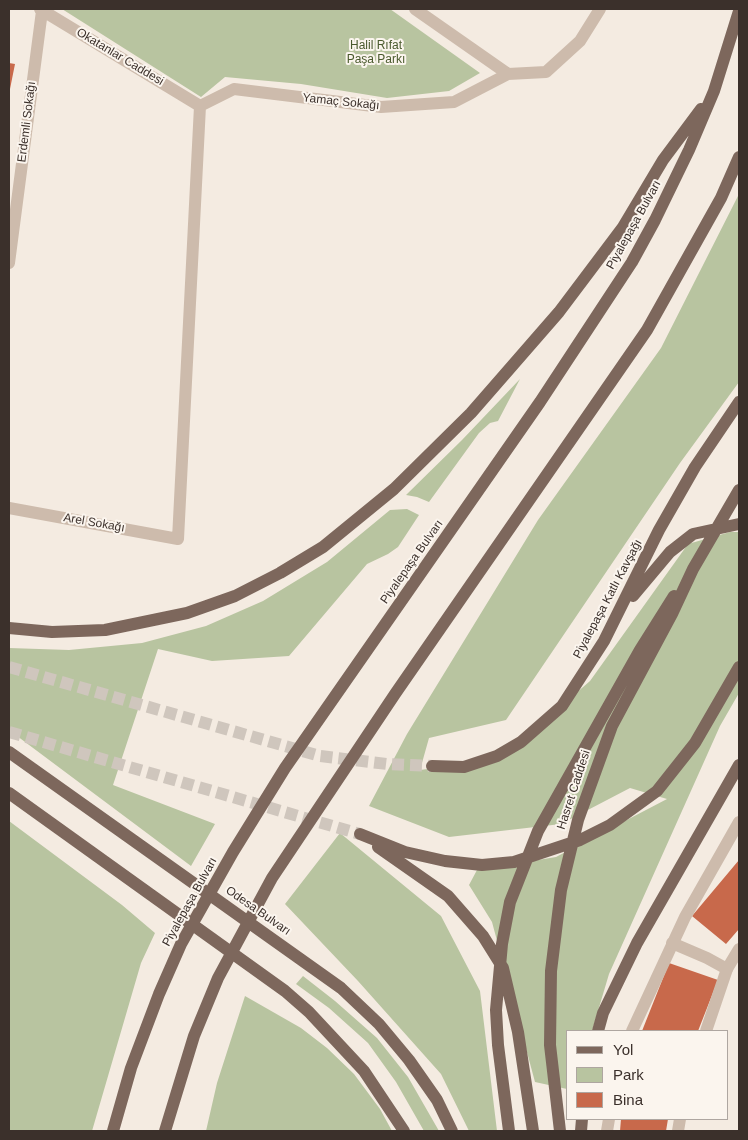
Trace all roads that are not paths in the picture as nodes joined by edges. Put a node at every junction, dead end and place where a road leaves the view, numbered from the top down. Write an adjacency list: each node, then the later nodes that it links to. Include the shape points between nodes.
1 (415, 9): 5 (street)
2 (600, 9): 5 (street, via 580,41 546,72)
3 (41, 10): 7 (street, Okatanlar Caddesi); 9 (street, Erdemli Sokağı)
4 (739, 11): 6 (main road, Piyalepaşa Bulvarı)
5 (508, 74): 7 (street, Yamaç Sokağı, via 454,102 381,107 234,89)
6 (714, 91): 16 (main road, via 663,160 623,226 553,319 471,413 394,489 323,547 280,574 235,596 187,613 105,630 52,632); 30 (main road, Piyalepaşa Bulvarı, via 672,186 632,262 535,410 285,768 233,852 181,944 159,994 131,1068)
7 (200, 106): 12 (street, Arel Sokağı, via 178,538)
8 (739, 156): 29 (main road, via 721,198 647,330 272,878 218,978 191,1046)
9 (9, 263)
10 (739, 402): 15 (main road, Piyalepaşa Katlı Kavşağı, via 695,467)
11 (739, 490): 14 (main road, Hasret Caddesi)
12 (9, 508)
13 (739, 524): 15 (main road, via 693,534 670,552)
14 (693, 569): 33 (main road, via 640,650 564,783 538,831 510,902 502,944 496,1010); 35 (main road, Hasret Caddesi, via 612,726 570,849 551,971 550,1045)
15 (613, 622): 20 (main road, Piyalepaşa Katlı Kavşağı, via 562,706 521,742 498,756 464,767)
16 (9, 628)
17 (739, 667): 34 (main road, via 711,718 679,766 657,791 610,825 580,840 514,862 482,865 405,852 360,834 448,896 483,936 504,968 518,1032)
18 (9, 752): 32 (main road, Odesa Bulvarı, via 341,988 379,1024 420,1076 437,1100)
19 (739, 765): 26 (main road, via 636,943)
20 (432, 766)
21 (9, 793): 31 (main road, via 285,991 364,1071)
22 (739, 822): 23 (street)
23 (672, 943): 25 (street); 27 (street)
24 (739, 949): 25 (street)
25 (727, 969): 28 (street)
26 (598, 1030)
27 (632, 1030)
28 (706, 1030)
29 (166, 1130)
30 (113, 1131)
31 (404, 1131)
32 (452, 1131)
33 (509, 1131)
34 (533, 1131)
35 (560, 1131)

